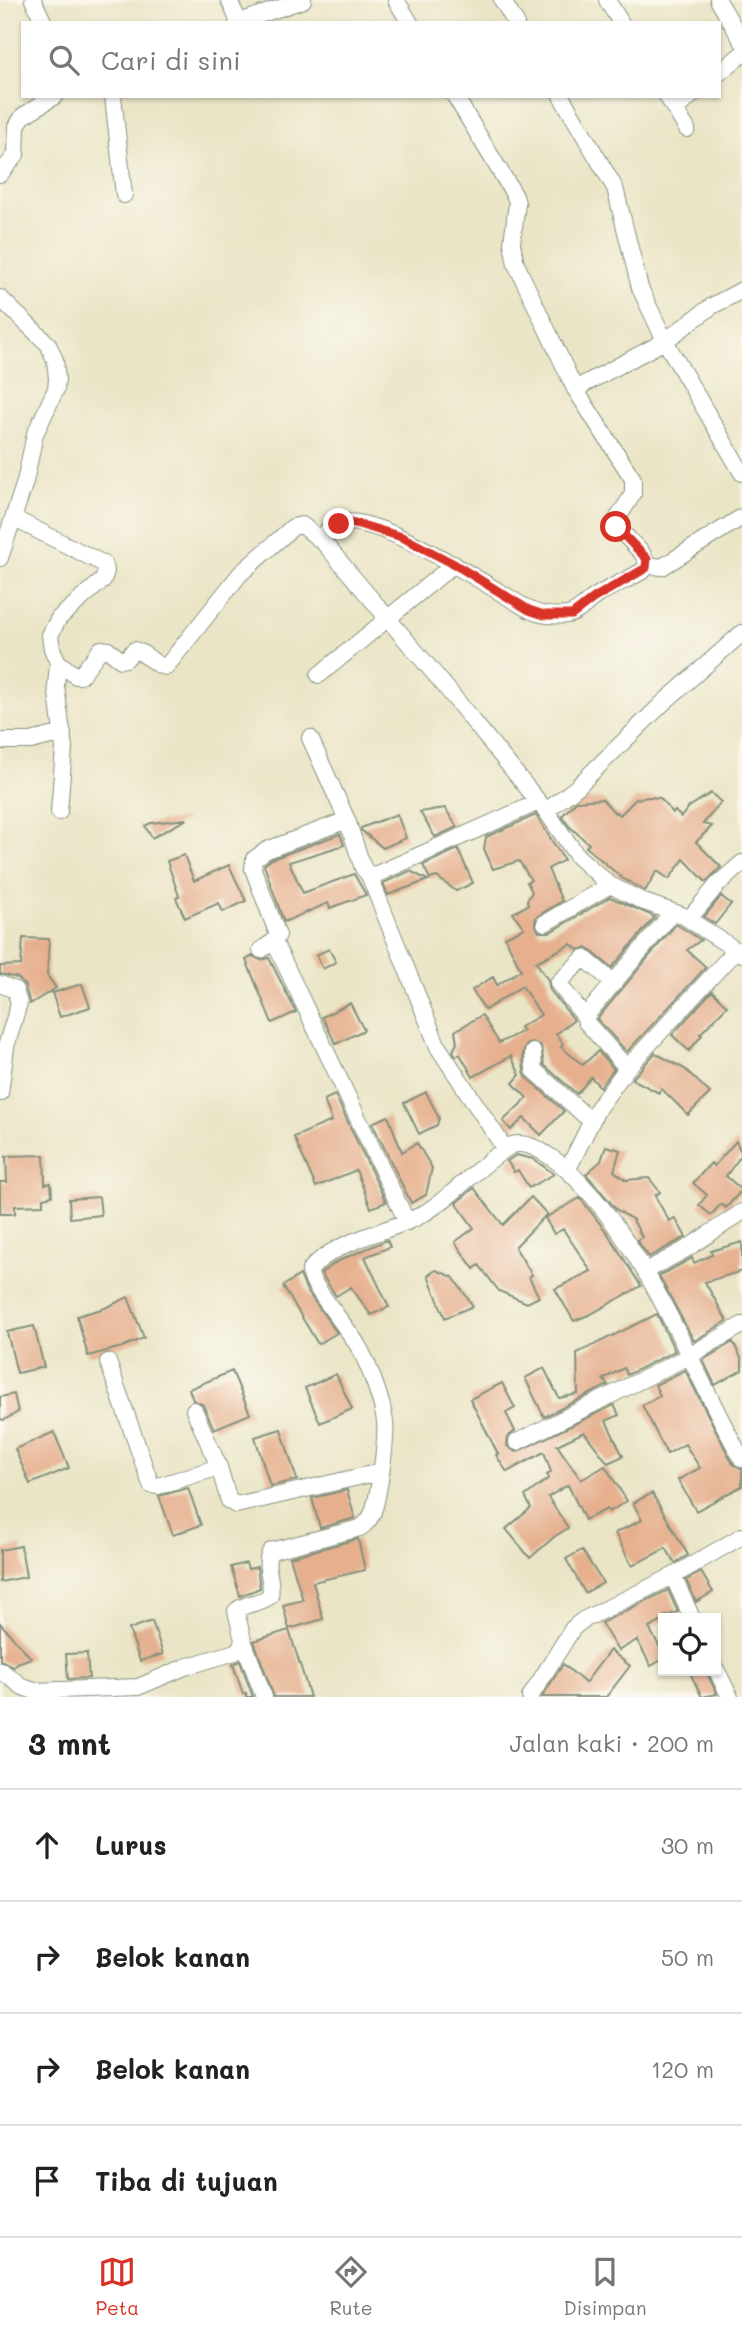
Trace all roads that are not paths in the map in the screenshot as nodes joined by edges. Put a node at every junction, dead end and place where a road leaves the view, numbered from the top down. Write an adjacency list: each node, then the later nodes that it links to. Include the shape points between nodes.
1 (33, 0): 8 (street)
2 (229, 0): 9 (street)
3 (303, 0): 10 (street)
4 (396, 0): 11 (street)
5 (502, 0): 12 (street)
6 (607, 0): 13 (street)
7 (718, 0): 14 (street)
8 (43, 21)
9 (238, 21)
10 (241, 21)
11 (409, 21)
12 (515, 21)
13 (620, 21)
14 (742, 41)
15 (742, 54): 16 (street)
16 (721, 71)
17 (52, 98): 23 (street, via 20,120 18,151)
18 (113, 98): 24 (street)
19 (456, 98): 28 (street, via 513,191 517,203 513,255)
20 (562, 98): 27 (street, via 615,188 640,288)
21 (671, 103): 22 (street)
22 (687, 129)
23 (0, 174)
24 (124, 195)
25 (742, 290): 27 (street)
26 (0, 298): 31 (street, via 48,344 57,369 56,389 35,434)
27 (665, 341): 28 (street); 29 (street)
28 (576, 389): 35 (street, via 633,479 633,494 614,524 647,559)
29 (742, 473)
30 (742, 517): 35 (street, via 662,567)
31 (13, 518): 33 (street); 38 (street, via 104,564 103,580 53,626 50,635)
32 (324, 543): 34 (street, via 332,528 355,523 402,537); 36 (street); 38 (street, via 302,525 293,527 240,574 166,667 134,650 121,660 102,649 76,676)
33 (0, 558)
34 (454, 564): 35 (street, via 529,610 550,615 574,614); 36 (street)
35 (647, 565)
36 (387, 618): 39 (street); 43 (street)
37 (742, 633): 43 (street, via 577,787)
38 (58, 662): 40 (street, via 56,686)
39 (319, 676)
40 (63, 733): 42 (street, via 31,741); 44 (street)
41 (310, 738): 45 (street)
42 (0, 741)
43 (542, 807): 47 (street); 48 (street, via 578,857)
44 (60, 812)
45 (347, 820): 47 (street); 63 (street, via 267,849 254,859 253,869 277,931 278,937 268,946)
46 (742, 863): 50 (street)
47 (369, 875): 60 (street, via 438,1047)
48 (610, 885): 49 (street); 51 (street)
49 (673, 912): 50 (street); 53 (street)
50 (689, 919): 52 (street)
51 (545, 923)
52 (739, 952): 57 (street)
53 (613, 982): 55 (street); 55 (street, via 584,958 558,983)
54 (0, 984): 58 (street, via 15,990 19,1003 6,1047)
55 (585, 1017): 57 (street)
56 (533, 1052): 59 (street, via 534,1070)
57 (627, 1068): 59 (street)
58 (0, 1093)
59 (591, 1121): 61 (street)
60 (505, 1149): 61 (street, via 524,1144); 63 (street, via 457,1190)
61 (568, 1169): 64 (street, via 610,1217)
62 (742, 1212): 64 (street)
63 (407, 1222): 72 (street, via 334,1252 309,1274 366,1364 385,1422)
64 (646, 1271): 66 (street)
65 (742, 1325): 66 (street)
66 (689, 1356): 69 (street); 70 (street)
67 (108, 1362): 71 (street, via 151,1485)
68 (194, 1410): 71 (street)
69 (517, 1442)
70 (742, 1459)
71 (219, 1467): 72 (street, via 229,1501 239,1506)
72 (380, 1472): 76 (street, via 374,1510 363,1526 269,1552 270,1596 236,1611)
73 (742, 1536): 74 (street)
74 (673, 1576): 75 (street); 81 (street, via 573,1628)
75 (690, 1613)
76 (243, 1640): 79 (street, via 235,1652 143,1685); 82 (street)
77 (0, 1670): 80 (street, via 27,1689)
78 (719, 1676): 83 (street)
79 (93, 1693): 80 (street)
80 (45, 1694)
81 (531, 1696)
82 (264, 1697)
83 (730, 1697)

